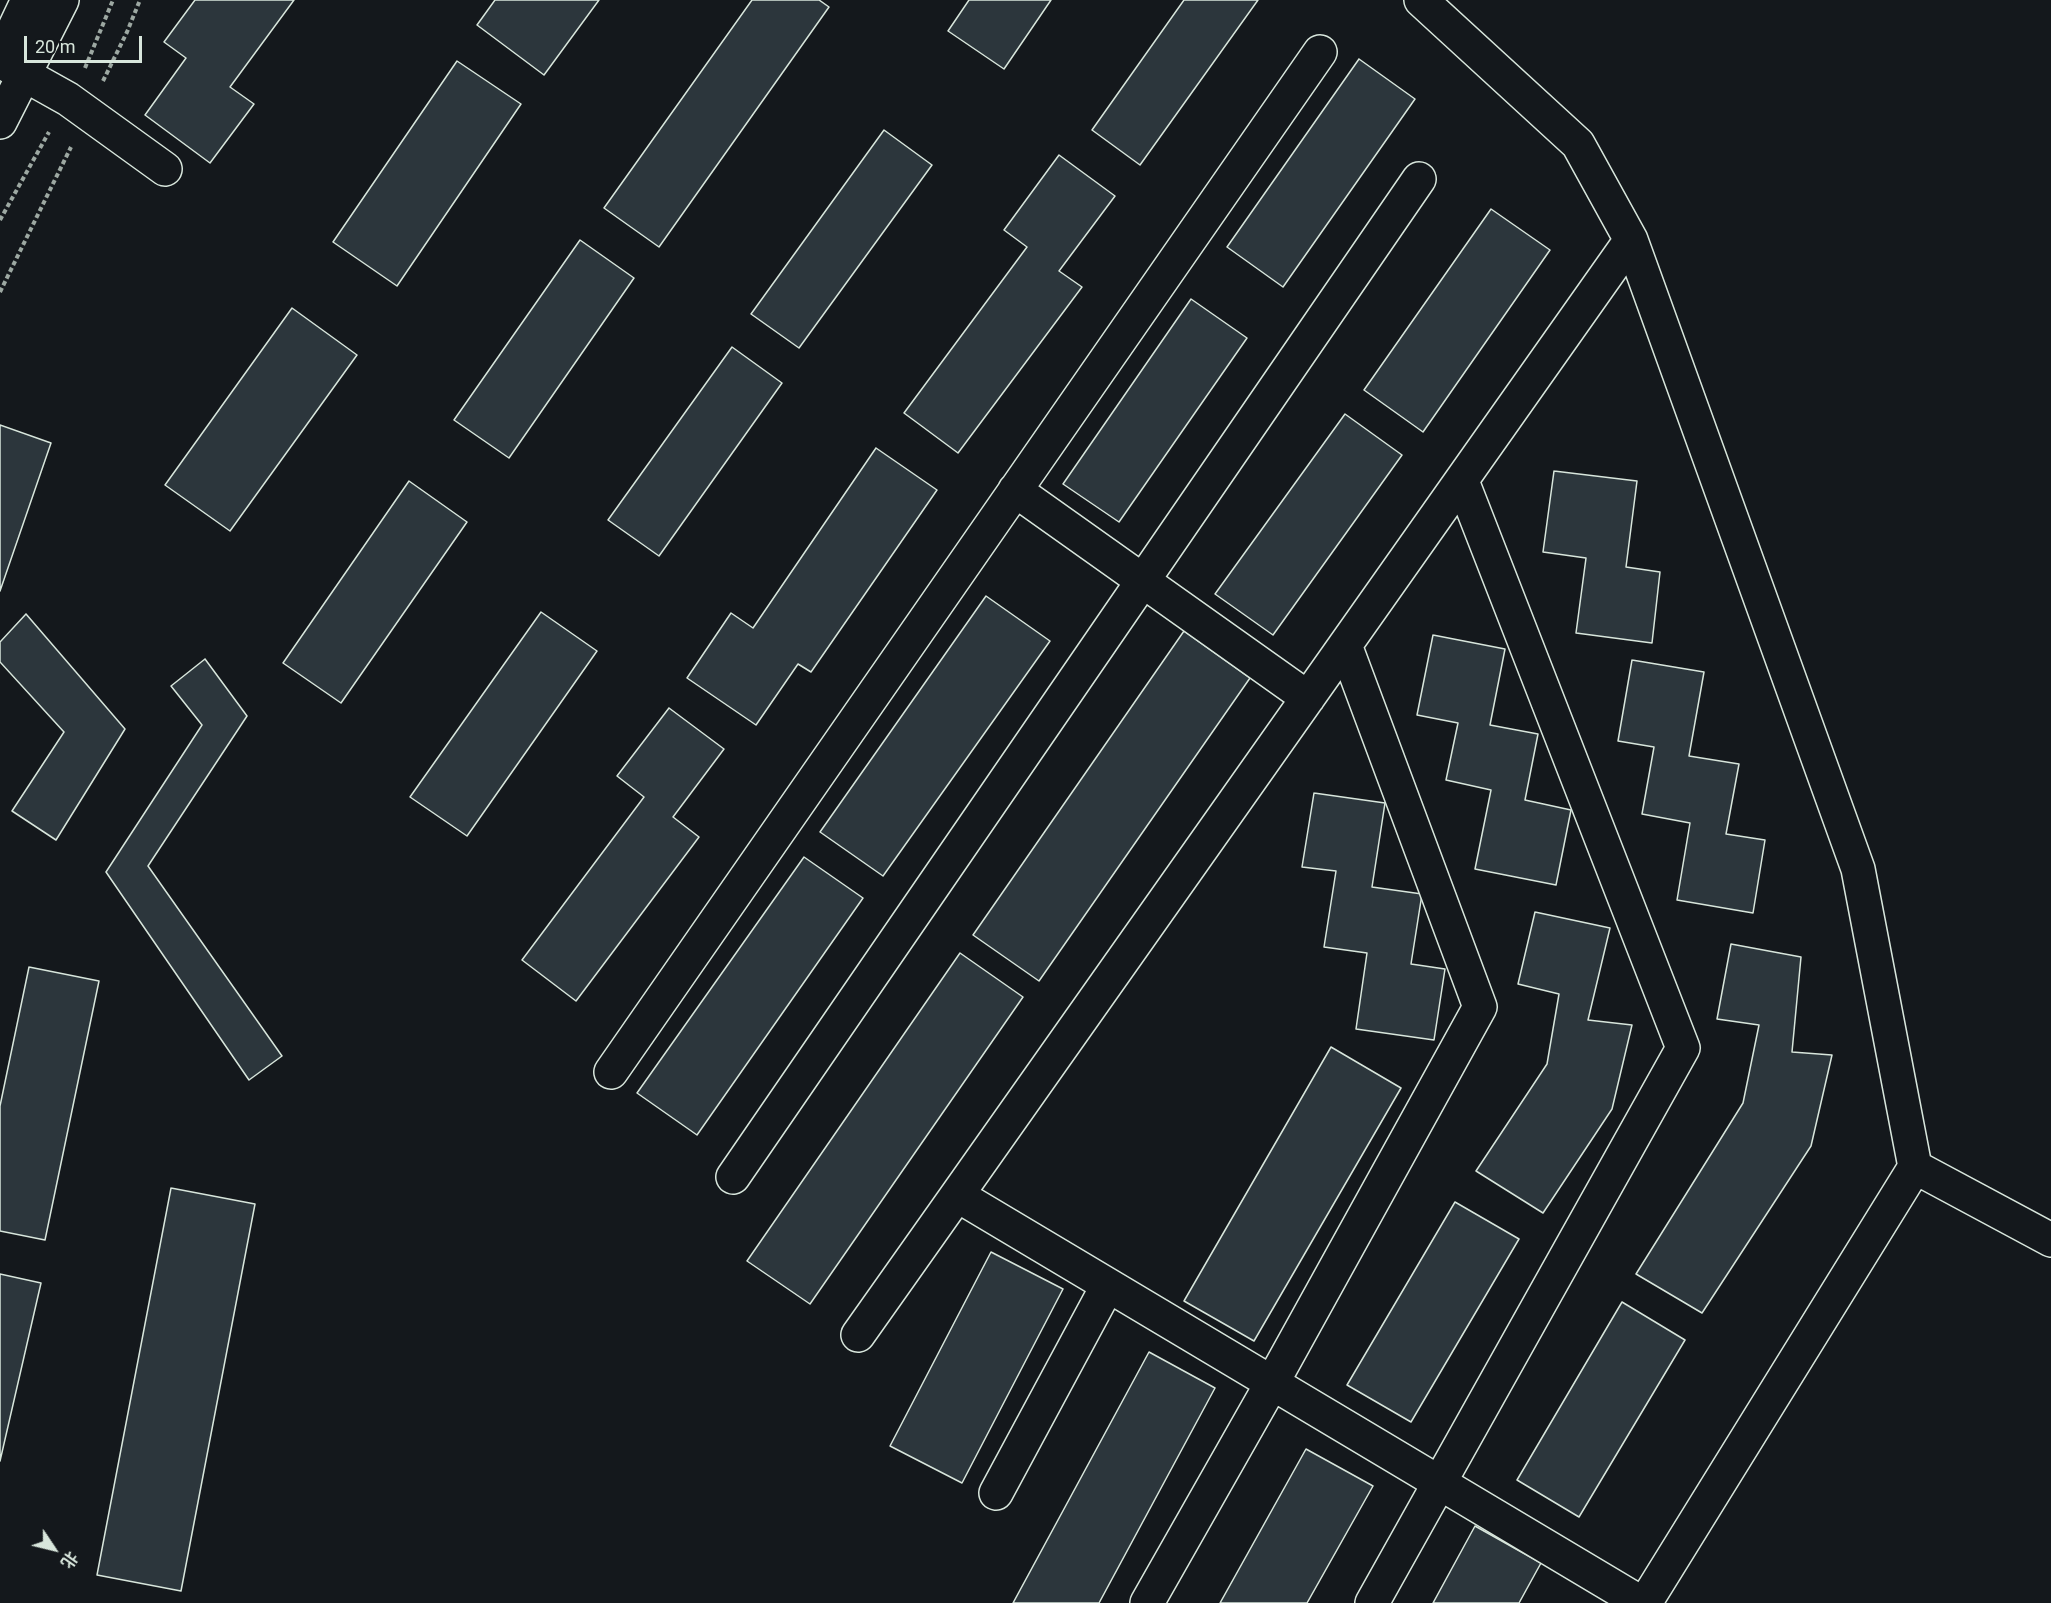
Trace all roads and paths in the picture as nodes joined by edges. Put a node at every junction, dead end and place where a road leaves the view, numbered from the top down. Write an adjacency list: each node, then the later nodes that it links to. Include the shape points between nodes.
1 (28, 0): 5 (street)
2 (62, 0): 5 (street)
3 (1421, 0): 9 (street, via 1578,144)
4 (1320, 52): 11 (street)
5 (8, 65): 6 (street); 7 (street, via 68,99)
6 (0, 122)
7 (165, 169)
8 (1419, 179): 12 (street)
9 (1631, 240): 10 (street); 16 (street, via 1858,869)
10 (1462, 481): 13 (street); 23 (street, via 1683,1048)
11 (1015, 490): 12 (street); 15 (street)
12 (1144, 580): 14 (street); 17 (street)
13 (1345, 645): 14 (street); 22 (street, via 1480,1007)
14 (1308, 698): 18 (street)
15 (611, 1072)
16 (1916, 1167): 19 (street); 27 (street)
17 (733, 1177)
18 (957, 1195): 20 (street); 21 (street)
19 (2051, 1240)
20 (1108, 1285): 22 (street); 24 (street)
21 (858, 1335)
22 (1272, 1383): 23 (street); 25 (street)
23 (1440, 1483): 26 (street); 27 (street)
24 (996, 1493)
25 (1148, 1603)
26 (1372, 1603)
27 (1643, 1603)

